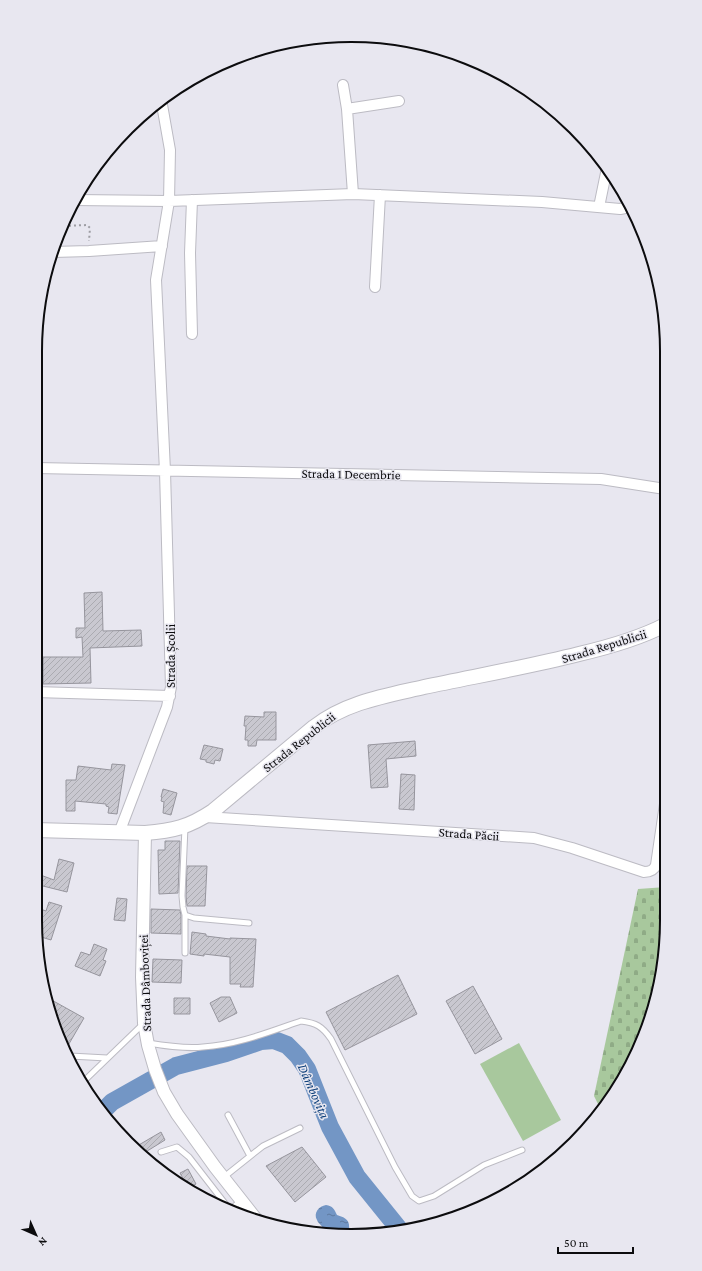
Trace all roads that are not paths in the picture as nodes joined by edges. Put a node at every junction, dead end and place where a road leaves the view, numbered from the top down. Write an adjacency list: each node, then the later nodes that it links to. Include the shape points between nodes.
1 (343, 85): 4 (street)
2 (399, 101): 4 (street)
3 (162, 107): 10 (street, Strada Școlii, via 170,150)
4 (347, 108): 6 (street)
5 (605, 176): 11 (street)
6 (353, 194): 7 (street); 9 (street)
7 (380, 195): 11 (street); 15 (street)
8 (81, 200): 10 (street)
9 (192, 200): 10 (street); 16 (street)
10 (169, 201): 13 (street, Strada Școlii)
11 (599, 207): 12 (street)
12 (625, 208)
13 (162, 246): 14 (street); 18 (street, Strada Școlii, via 156,280)
14 (58, 252)
15 (375, 287)
16 (192, 334)
17 (42, 468): 18 (street, Strada 1 Decembrie)
18 (165, 471): 19 (street, Strada 1 Decembrie, via 600,479); 22 (street, Strada Școlii, via 172,676)
19 (660, 488)
20 (660, 627): 23 (main road, Strada Republicii, via 642,636 589,652 379,697 343,709 314,727)
21 (42, 692): 22 (street)
22 (170, 696): 26 (street, Strada Școlii)
23 (205, 817): 24 (main road, Strada Republicii); 28 (street, Strada Păcii, via 534,838 644,872 649,872 656,865)
24 (185, 827): 27 (main road, Strada Republicii); 29 (lane, via 182,896)
25 (42, 830): 26 (main road, Strada Republicii)
26 (120, 833): 27 (main road, Strada Republicii)
27 (144, 833): 32 (street, Strada Dâmboviței)
28 (660, 838)
29 (186, 915): 30 (lane, via 200,919); 31 (lane)
30 (249, 923)
31 (185, 953)
32 (144, 1024): 33 (street, Strada Dâmboviței); 35 (lane)
33 (147, 1044): 39 (lane, via 202,1048 240,1042 301,1021 312,1022 321,1027 331,1039 395,1167 412,1196 419,1201 434,1196 484,1165); 42 (street, Strada Dâmboviței, via 164,1092)
34 (74, 1056): 35 (lane)
35 (107, 1058): 36 (lane)
36 (86, 1079)
37 (228, 1115): 41 (lane)
38 (300, 1128): 41 (lane, via 263,1146)
39 (522, 1150)
40 (161, 1152): 43 (lane, via 177,1147 189,1157)
41 (250, 1156): 42 (lane)
42 (224, 1178): 44 (street, Strada Dâmboviței)
43 (223, 1201)
44 (237, 1205)

